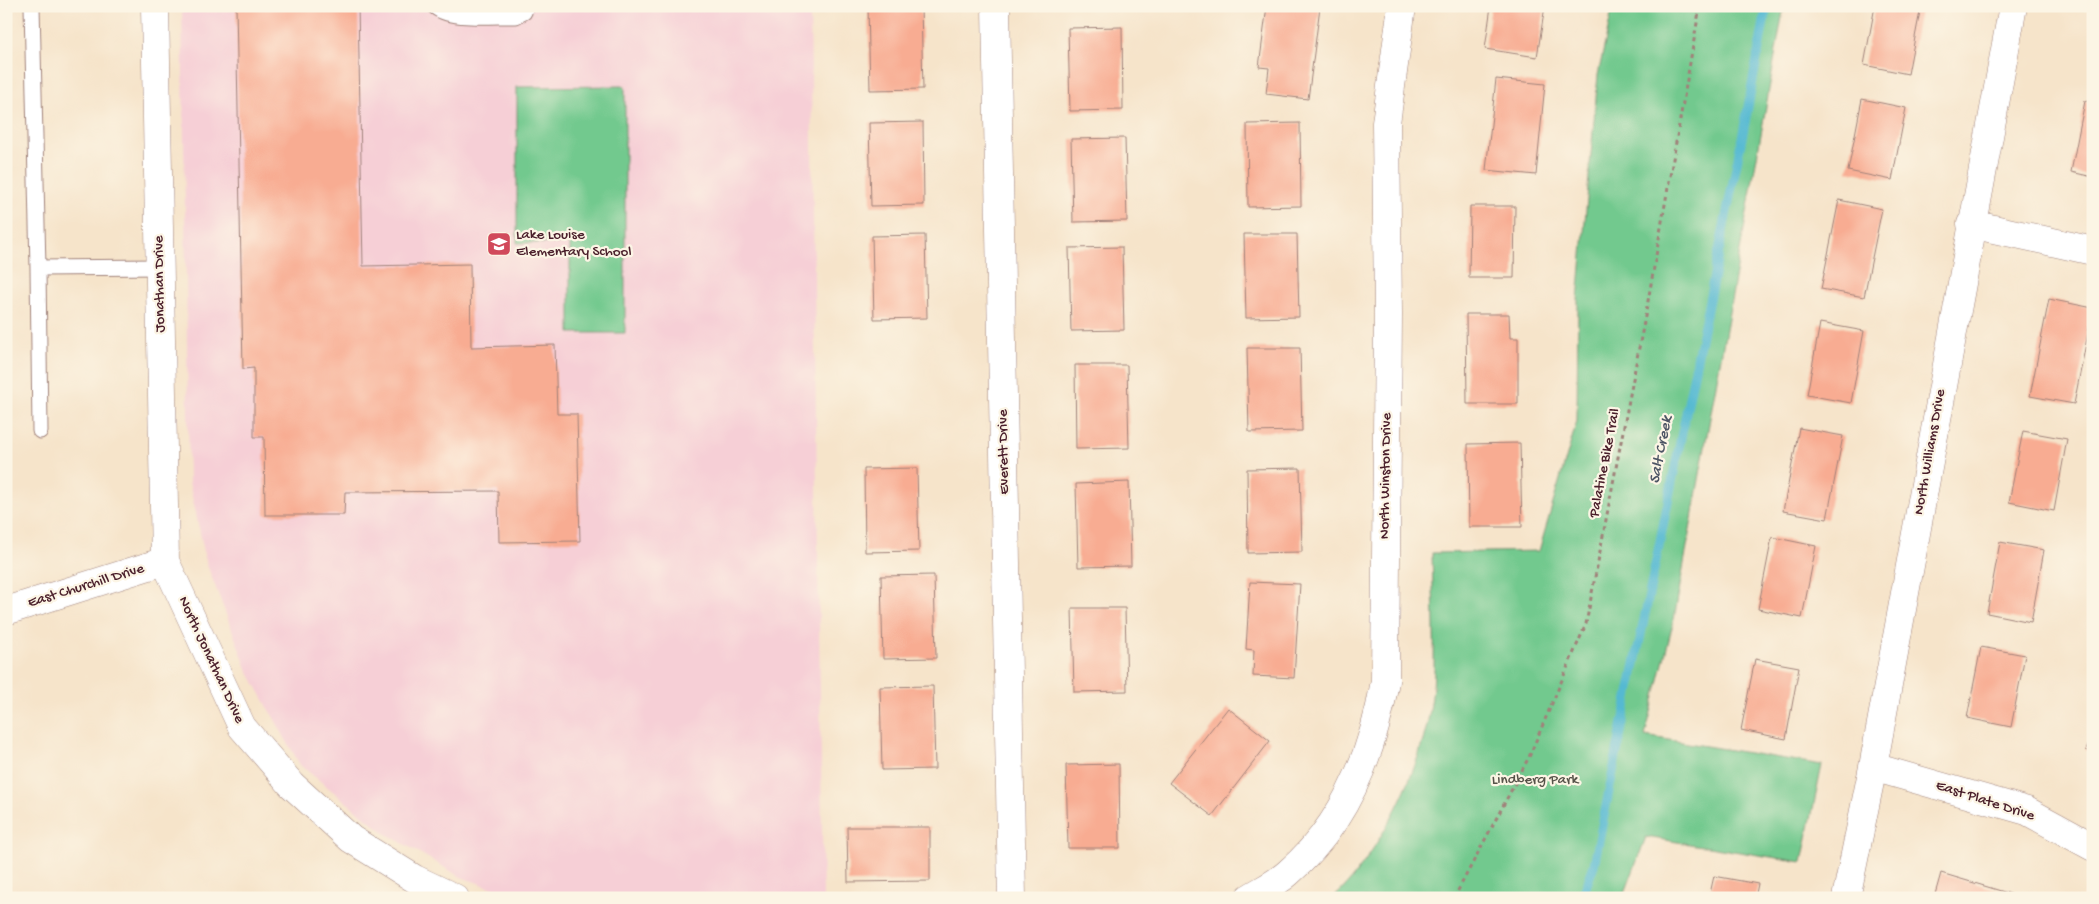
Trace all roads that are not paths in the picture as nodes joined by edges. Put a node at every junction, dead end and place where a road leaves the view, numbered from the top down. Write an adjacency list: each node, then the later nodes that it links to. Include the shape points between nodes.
1 (32, 6): 11 (lane)
2 (155, 6): 10 (street, Jonathan Drive)
3 (434, 6): 4 (lane, via 449,15 516,16 524,12)
4 (526, 6)
5 (996, 6): 18 (street, Everett Drive)
6 (1402, 6): 19 (street, North Winston Drive, via 1386,123 1385,681 1380,711 1357,779 1339,813 1287,874)
7 (2012, 6): 8 (street, North Williams Drive)
8 (1971, 224): 9 (street); 15 (street, North Williams Drive)
9 (2093, 251)
10 (160, 267): 11 (lane); 13 (street, Jonathan Drive)
11 (38, 268): 12 (lane)
12 (40, 431)
13 (165, 561): 14 (street, East Churchill Drive); 17 (street, North Jonathan Drive, via 242,727 292,785 351,839)
14 (6, 610)
15 (1873, 766): 16 (street, East Plate Drive, via 2027,811); 20 (street, North Williams Drive)
16 (2093, 847)
17 (455, 898)
18 (1012, 898)
19 (1249, 898)
20 (1846, 898)

